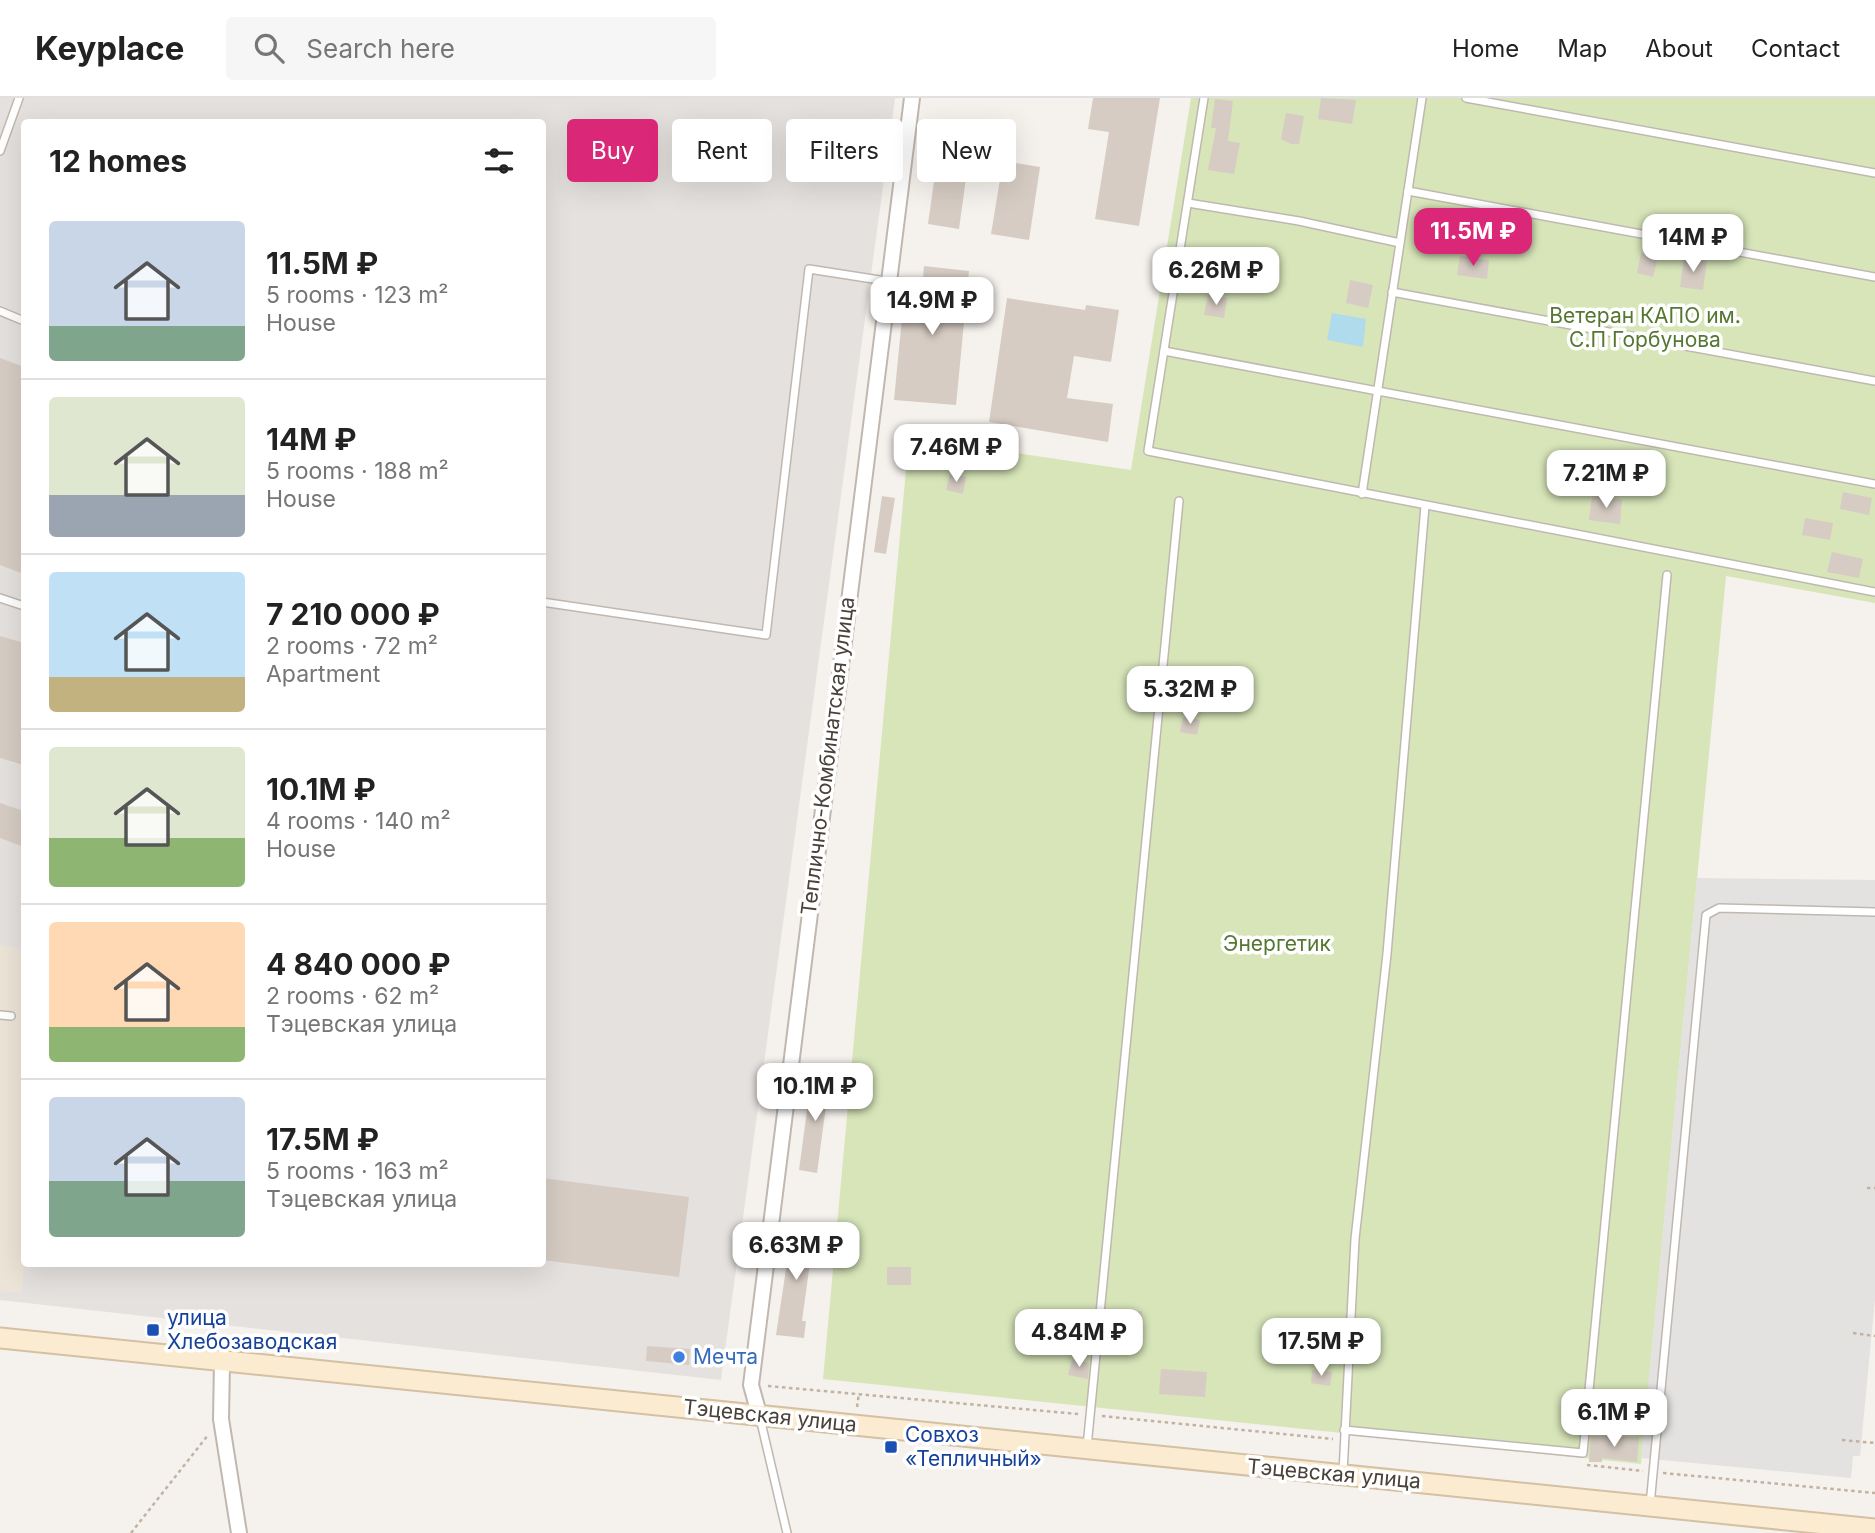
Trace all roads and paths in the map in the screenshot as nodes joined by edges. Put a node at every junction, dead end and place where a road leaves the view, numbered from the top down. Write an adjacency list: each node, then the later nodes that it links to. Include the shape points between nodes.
1 (19, 98): 6 (lane)
2 (912, 98): 12 (street, Теплично-Комбинатская улица)
3 (1204, 98): 9 (lane)
4 (1422, 98): 8 (lane)
5 (1466, 98): 7 (lane)
6 (0, 151)
7 (1875, 173)
8 (1408, 191): 10 (lane); 11 (lane)
9 (1188, 203): 10 (lane); 16 (lane)
10 (1399, 243): 13 (lane)
11 (1875, 277)
12 (886, 281): 26 (lane, via 809,269 766,635); 37 (street, Теплично-Комбинатская улица)
13 (1392, 292): 17 (lane); 18 (lane)
14 (0, 311): 15 (lane)
15 (21, 320)
16 (1164, 351): 18 (lane); 20 (lane, via 1148,451)
17 (1875, 381)
18 (1376, 392): 19 (lane); 20 (lane)
19 (1875, 484)
20 (1362, 494): 22 (lane)
21 (1179, 501): 39 (lane)
22 (1425, 506): 24 (lane); 41 (lane, via 1387,954 1355,1239)
23 (1667, 575): 41 (lane, via 1583,1453)
24 (1875, 592)
25 (0, 598): 27 (lane)
26 (546, 603)
27 (21, 605)
28 (1875, 912): 47 (lane, via 1719,908 1706,915)
29 (0, 1015): 30 (lane)
30 (11, 1016)
31 (1867, 1188): 32 (path)
32 (1875, 1188)
33 (1853, 1333): 34 (path)
34 (1875, 1336)
35 (0, 1338): 36 (main road, Тэцевская улица)
36 (222, 1361): 38 (main road, Тэцевская улица); 40 (street)
37 (751, 1385): 38 (street, Теплично-Комбинатская улица); 39 (path)
38 (759, 1414): 45 (main road, Тэцевская улица); 54 (lane)
39 (1090, 1415): 42 (path); 45 (lane)
40 (221, 1419): 52 (path); 53 (street)
41 (1345, 1430): 42 (lane)
42 (1344, 1440): 48 (lane)
43 (1842, 1440): 44 (path)
44 (1875, 1443)
45 (1087, 1451): 48 (main road, Тэцевская улица)
46 (1582, 1464): 47 (path)
47 (1653, 1472): 49 (path); 50 (lane)
48 (1343, 1474): 50 (main road, Тэцевская улица)
49 (1875, 1493)
50 (1650, 1506): 51 (main road, Тэцевская улица)
51 (1875, 1529)
52 (131, 1533)
53 (239, 1533)
54 (787, 1533)

